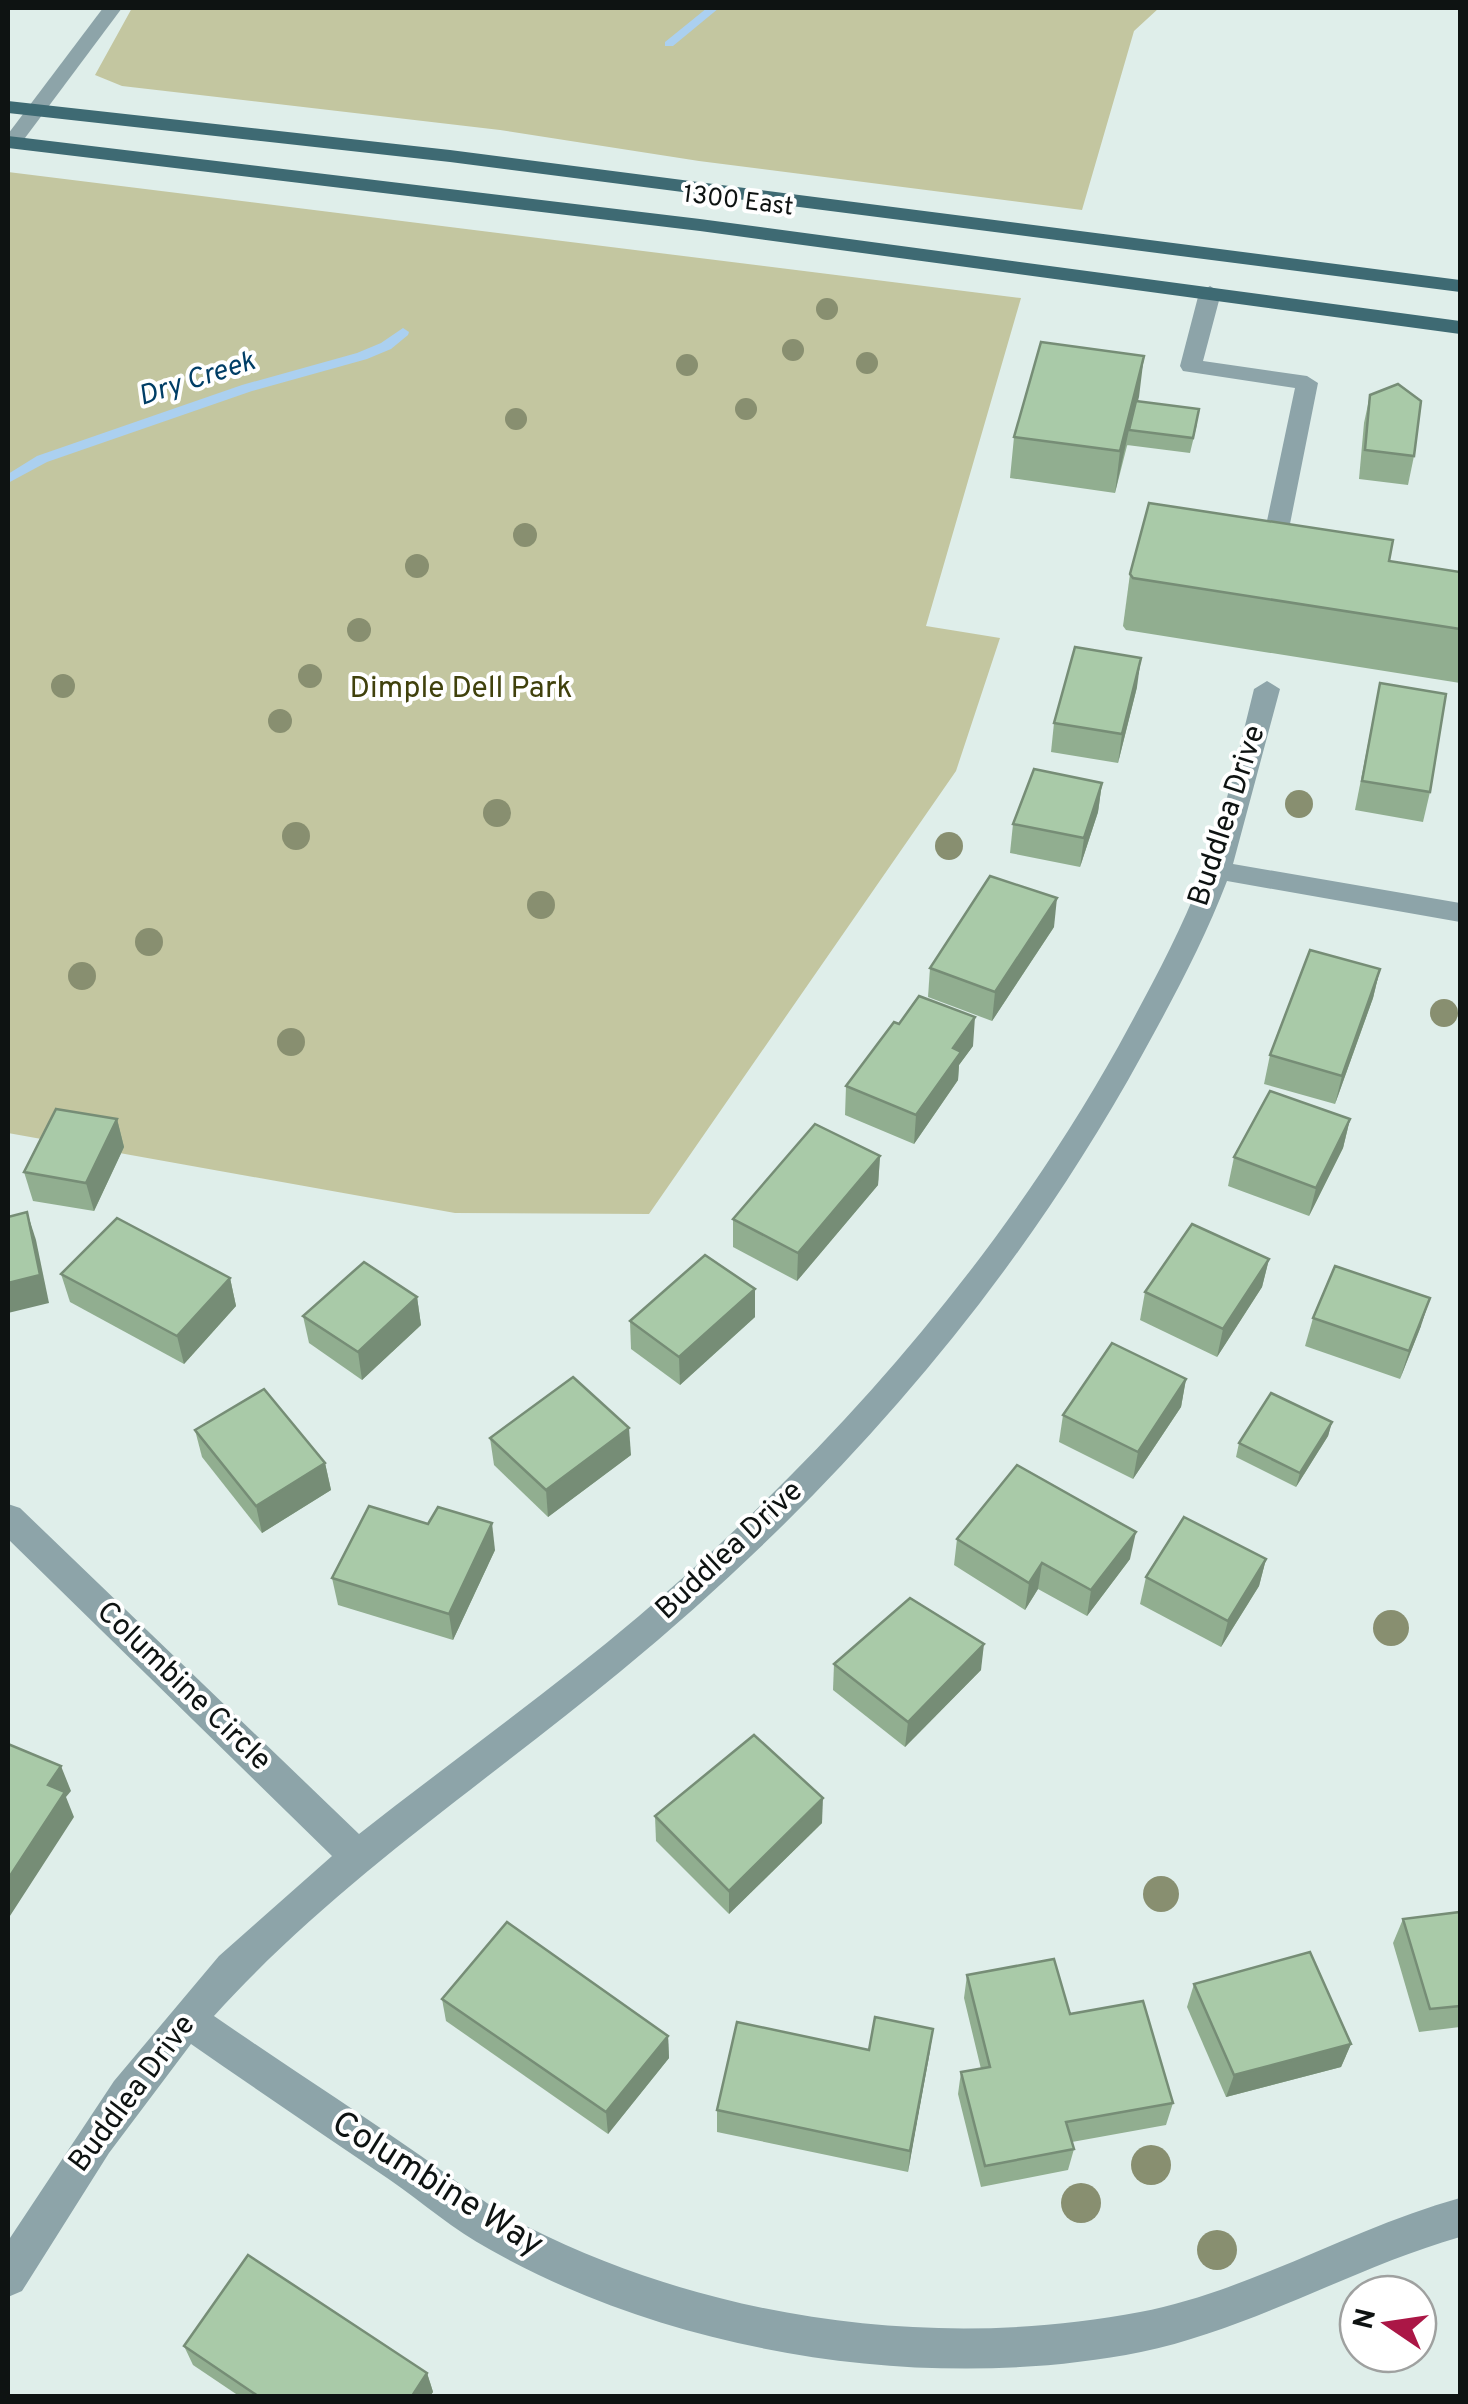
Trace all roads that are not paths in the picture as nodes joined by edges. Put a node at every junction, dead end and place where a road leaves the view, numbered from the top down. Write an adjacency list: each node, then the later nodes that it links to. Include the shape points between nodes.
1 (112, 8): 3 (street)
2 (8, 107): 3 (main road, 1300 East)
3 (32, 110): 4 (street); 5 (main road, 1300 East, via 450,156)
4 (10, 142): 6 (main road, 1300 East)
5 (1460, 286)
6 (1210, 293): 7 (main road, 1300 East); 8 (street, via 1191,366 1308,382 1272,554)
7 (1460, 328)
8 (1310, 560)
9 (1267, 689): 10 (street, Buddlea Drive)
10 (1218, 870): 11 (street); 13 (street, Buddlea Drive, via 1104,1103 1007,1251 907,1376 652,1625)
11 (1460, 913)
12 (8, 1518): 13 (street, Columbine Circle)
13 (358, 1857): 14 (street, Buddlea Drive, via 268,1934)
14 (188, 2020): 15 (street, Columbine Way, via 512,2240 630,2292 754,2326 899,2346 1022,2345 1140,2332 1232,2306 1413,2228); 16 (street, Buddlea Drive, via 70,2175)
15 (1460, 2218)
16 (8, 2277)

